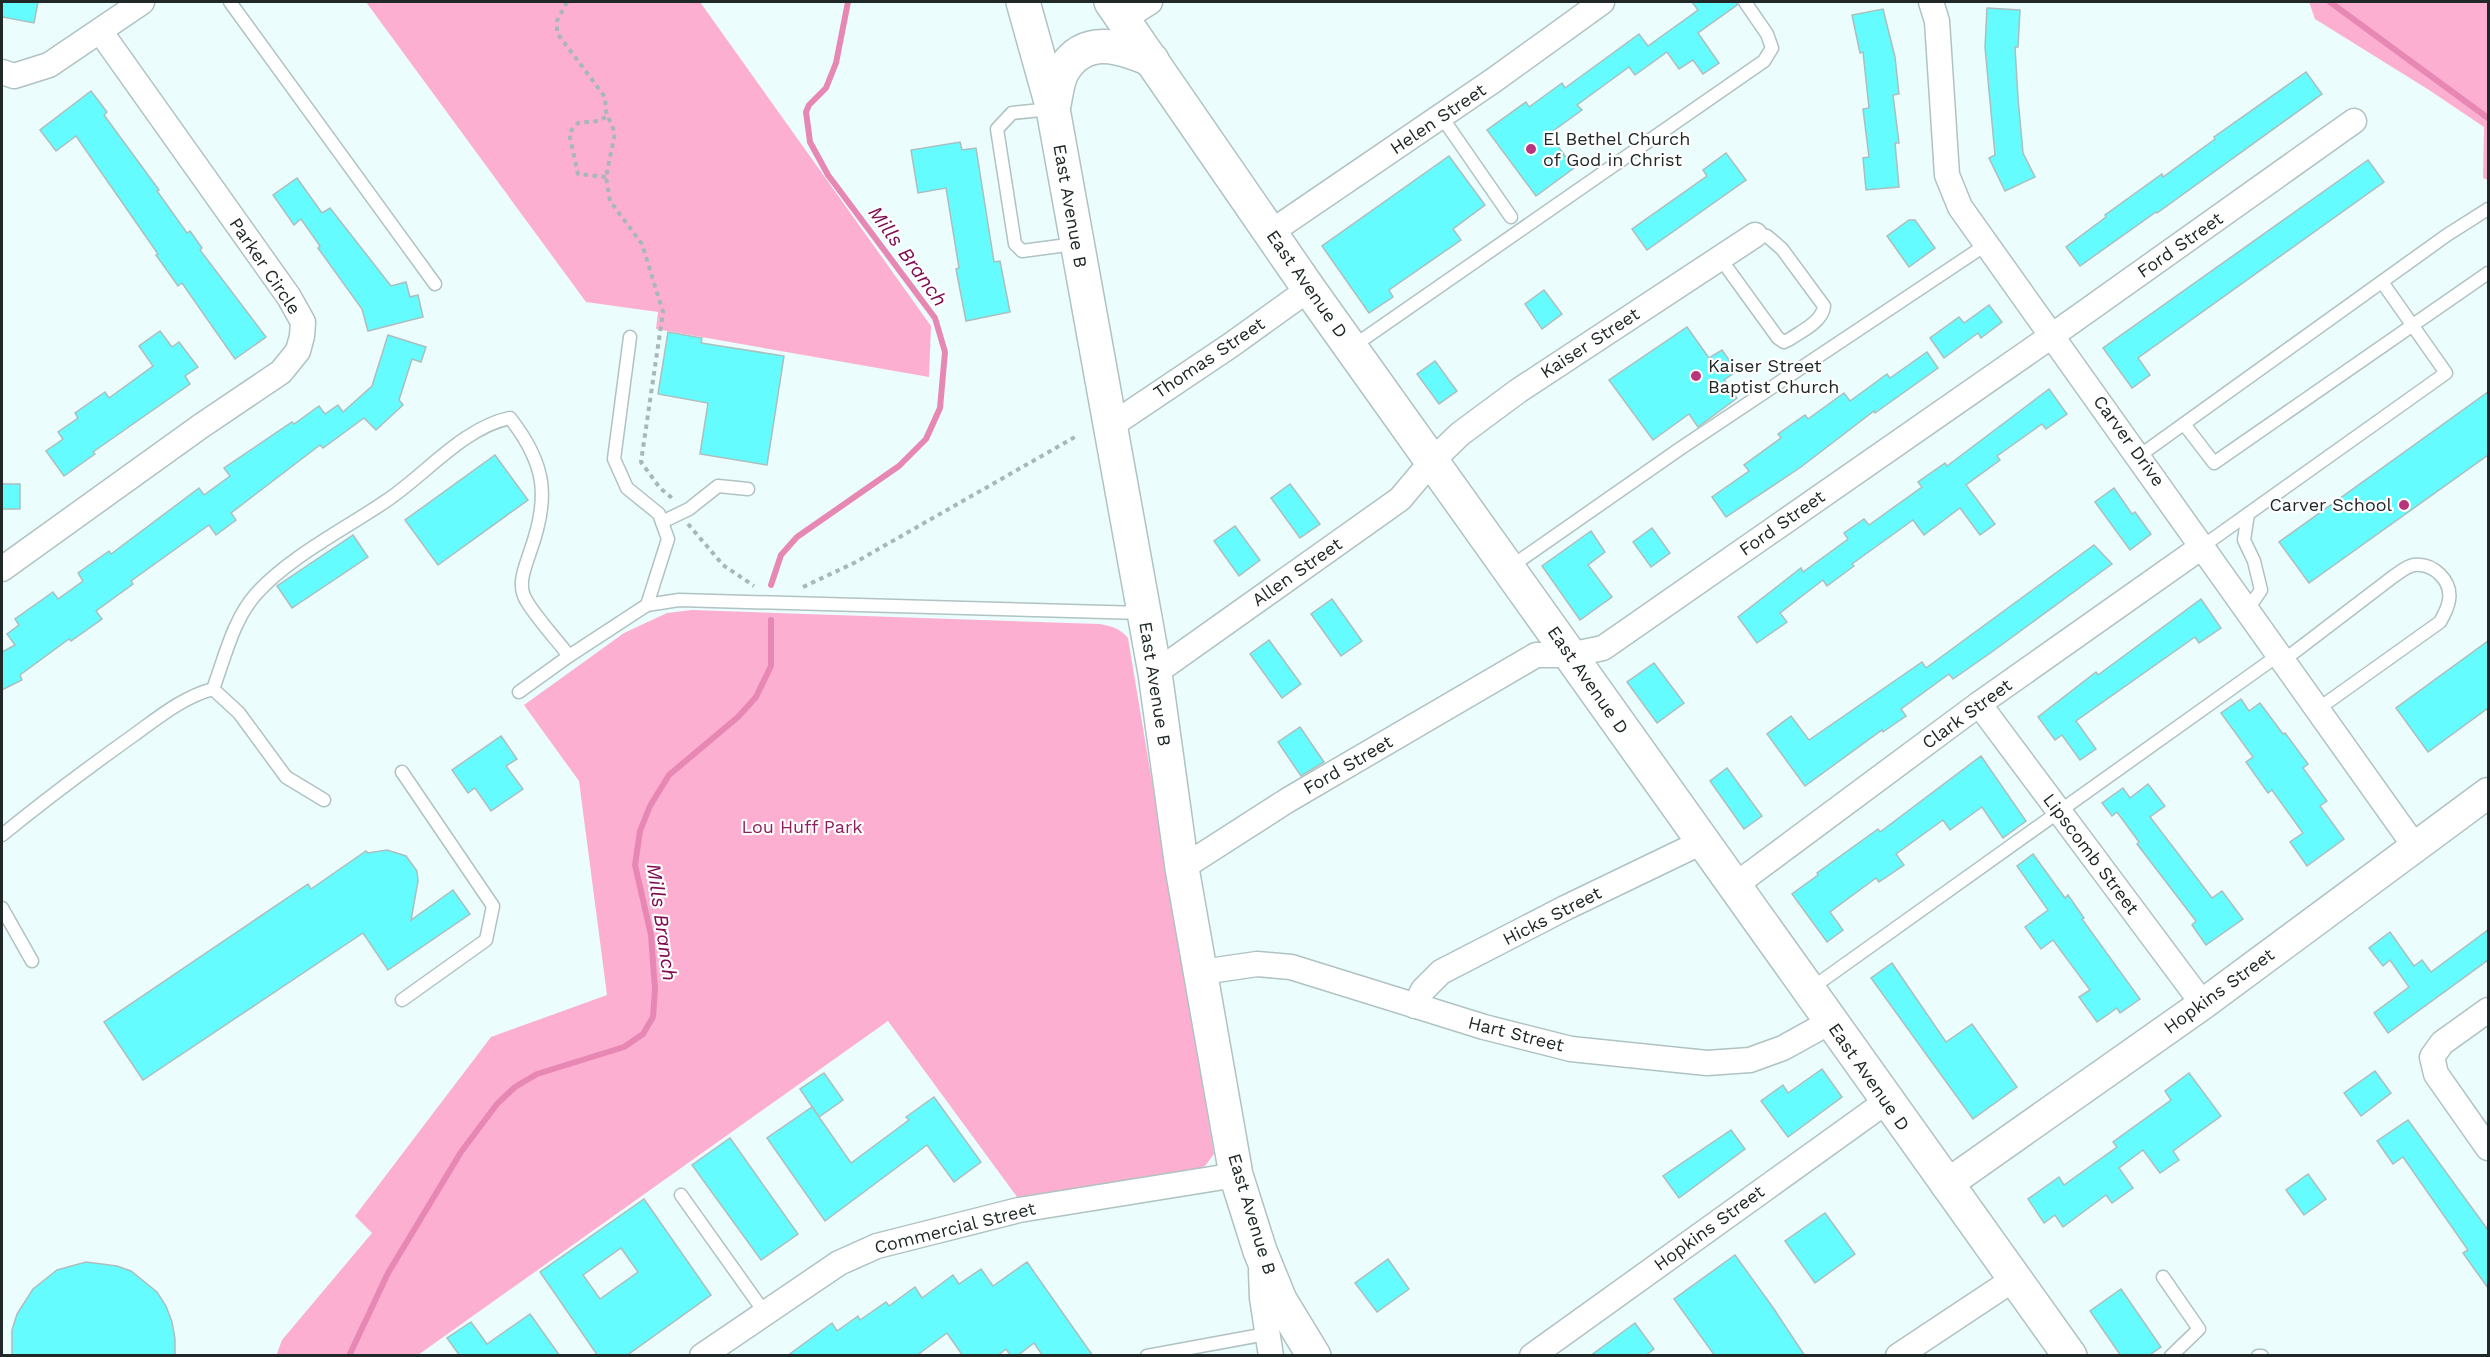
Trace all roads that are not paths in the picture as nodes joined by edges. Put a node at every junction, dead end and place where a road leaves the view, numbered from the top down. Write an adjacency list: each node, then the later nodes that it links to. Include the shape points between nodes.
1 (142, 2): 8 (street)
2 (230, 2): 23 (lane)
3 (1023, 2): 11 (main road, East Avenue B)
4 (1602, 2): 12 (street, Helen Street)
5 (1745, 2): 28 (lane, via 1772,48 1764,61)
6 (1931, 2): 19 (street, Carver Drive, via 1937,21 1947,175 1960,207)
7 (1128, 7): 9 (main road, East Avenue D)
8 (100, 31): 10 (street, via 49,65 14,76); 38 (street, Parker Circle, via 289,297 303,322 302,336 298,351 281,372)
9 (1152, 60): 11 (main road, via 1108,45 1088,48 1063,70); 16 (main road, East Avenue D)
10 (2, 72)
11 (1053, 109): 18 (main road, East Avenue B); 18 (lane, via 1012,113 997,129 1015,244 1022,251)
12 (1442, 116): 15 (lane); 16 (street, Helen Street)
13 (2354, 121): 26 (street, Ford Street)
14 (2488, 209): 22 (lane)
15 (1511, 217)
16 (1271, 232): 24 (main road, East Avenue D)
17 (1755, 235): 20 (street, Kaiser Street); 20 (lane, via 1767,236 1782,249 1824,306 1820,318 1790,339 1784,342 1778,338)
18 (1076, 244): 30 (main road, East Avenue B)
19 (1987, 244): 26 (street, Carver Drive); 37 (lane)
20 (1720, 258): 32 (street, Kaiser Street, via 1518,391 1460,434)
21 (2488, 273): 25 (lane)
22 (2382, 282): 25 (lane); 29 (lane)
23 (435, 284)
24 (1309, 288): 28 (main road, East Avenue D); 30 (street, Thomas Street)
25 (2413, 325): 29 (lane, via 2214,463); 34 (lane, via 2446,373)
26 (2052, 335): 31 (street, Carver Drive); 42 (street, Ford Street, via 1603,648)
27 (630, 337): 35 (lane, via 614,459 627,488 659,514)
28 (1351, 347): 32 (main road, East Avenue D)
29 (2184, 424): 31 (lane)
30 (1109, 427): 41 (main road, East Avenue B)
31 (2139, 456): 36 (street, Carver Drive)
32 (1432, 461): 37 (main road, East Avenue D); 45 (street, Allen Street, via 1400,499)
33 (748, 489): 35 (lane, via 718,486 689,509)
34 (2248, 514): 36 (lane); 40 (lane, via 2244,540 2261,590)
35 (662, 522): 39 (lane, via 668,539)
36 (2203, 546): 40 (street, Carver Drive); 48 (street, Clark Street)
37 (1509, 568): 42 (main road, East Avenue D)
38 (2, 569)
39 (647, 605): 41 (lane, via 690,600); 43 (lane)
40 (2248, 609): 44 (street, Carver Drive)
41 (1143, 613): 45 (main road, East Avenue B)
42 (1569, 655): 55 (main road, East Avenue D); 57 (street, Ford Street, via 1536,655 1288,800)
43 (569, 656): 46 (lane, via 523,596 522,574 539,529 543,486 522,434 510,418 493,422 436,460 388,500 293,563 257,593 240,615); 47 (lane)
44 (2282, 657): 49 (street, Carver Drive); 49 (lane, via 2412,565 2426,565 2438,571 2448,586 2450,599 2440,622); 53 (lane)
45 (1155, 673): 57 (main road, East Avenue B)
46 (213, 689): 52 (lane, via 240,713 286,777); 54 (lane, via 178,704)
47 (519, 692)
48 (1979, 704): 53 (street, Lipscomb Street); 58 (street, Clark Street)
49 (2318, 709): 56 (street, Carver Drive)
50 (402, 772): 63 (lane, via 494,906 486,940)
51 (2488, 793): 56 (street, Hopkins Street)
52 (324, 800)
53 (2058, 811): 62 (lane); 64 (street, Lipscomb Street)
54 (2, 835)
55 (1702, 842): 58 (main road, East Avenue D); 65 (street, Hicks Street, via 1441,972 1423,990)
56 (2416, 848): 64 (street, Hopkins Street)
57 (1182, 868): 61 (main road, East Avenue B)
58 (1734, 886): 62 (main road, East Avenue D)
59 (2, 908): 60 (lane)
60 (32, 961)
61 (1202, 972): 65 (street, Hart Street, via 1257,964 1291,967); 70 (main road, East Avenue B)
62 (1808, 991): 67 (main road, East Avenue D)
63 (402, 1000)
64 (2203, 1004): 71 (street, Hopkins Street)
65 (1415, 1006): 67 (street, Hart Street, via 1571,1048 1707,1063 1750,1060 1783,1048)
66 (2488, 1010): 69 (street, via 2442,1043 2432,1057 2436,1074)
67 (1830, 1022): 68 (main road, East Avenue D)
68 (1887, 1101): 71 (main road, East Avenue D); 80 (street, Hopkins Street)
69 (2488, 1148)
70 (1236, 1175): 75 (street, Commercial Street, via 1019,1210 877,1246 839,1263); 76 (main road, East Avenue B, via 1280,1300)
71 (1946, 1185): 74 (main road, East Avenue D)
72 (681, 1195): 75 (lane)
73 (2163, 1276): 83 (lane, via 2199,1329)
74 (2014, 1280): 81 (street); 82 (main road, East Avenue D)
75 (765, 1313): 77 (street, Commercial Street)
76 (1279, 1339): 78 (lane); 79 (main road, East Avenue B)
77 (702, 1356)
78 (1147, 1356)
79 (1314, 1356)
80 (1532, 1356)
81 (1898, 1356)
82 (2070, 1356)
83 (2170, 1356)

